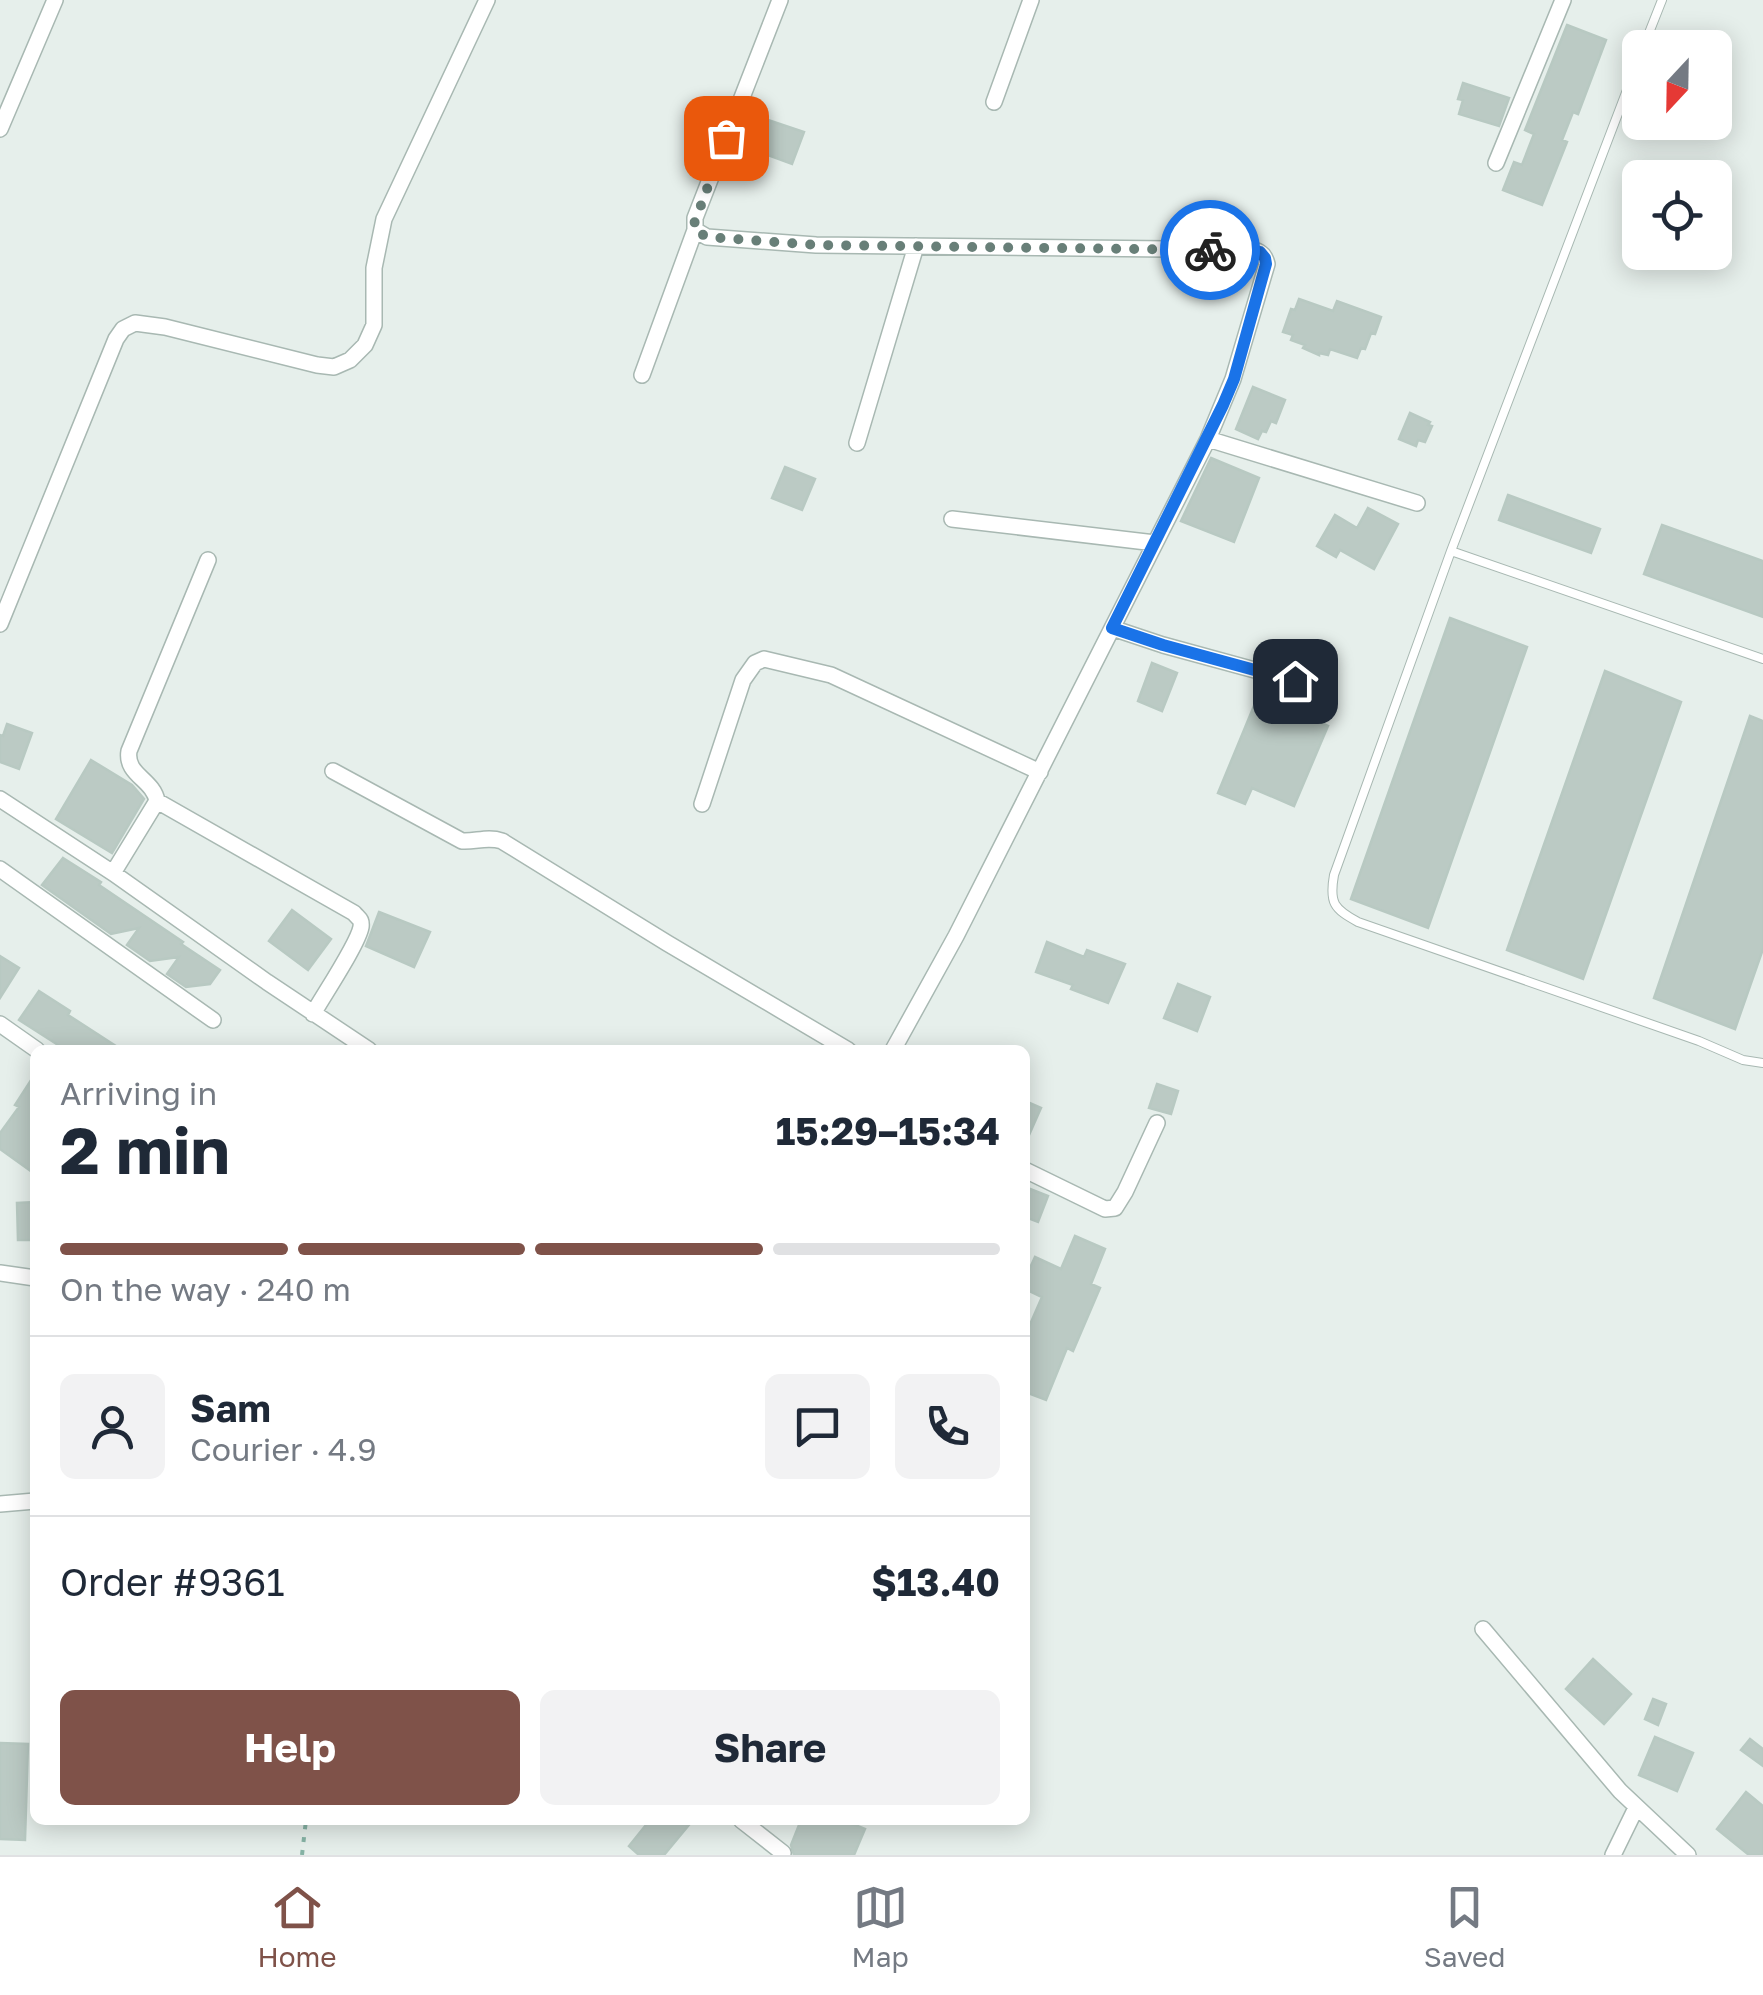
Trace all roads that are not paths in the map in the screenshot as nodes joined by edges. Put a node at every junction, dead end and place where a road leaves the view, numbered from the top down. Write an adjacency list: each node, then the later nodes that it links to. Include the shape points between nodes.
1 (54, 0): 10 (street)
2 (487, 0): 22 (street, via 384,219 374,268 374,325 365,345 350,360 318,365 166,327 135,323 123,329)
3 (780, 0): 12 (street)
4 (1031, 0): 8 (street)
5 (1563, 0): 11 (street)
6 (1662, 0): 7 (lane)
7 (1650, 30)
8 (994, 102)
9 (1622, 103): 20 (lane)
10 (0, 129)
11 (1496, 164)
12 (694, 230): 13 (street, via 707,237 816,245); 14 (street)
13 (916, 246): 15 (street, via 1260,252 1266,264 1234,379); 16 (street)
14 (642, 376)
15 (1208, 439): 17 (street); 19 (street)
16 (857, 443)
17 (1417, 503)
18 (952, 519): 19 (street)
19 (1155, 544): 23 (street)
20 (1451, 551): 24 (lane); 40 (lane, via 1334,875 1331,894 1338,911)
21 (208, 560): 29 (street, via 129,751 132,770 155,790)
22 (0, 624)
23 (1112, 628): 25 (street); 27 (street)
24 (1763, 659)
25 (1295, 681)
26 (333, 771): 38 (street, via 447,834 502,841)
27 (1040, 772): 30 (street, via 831,675 764,659 743,680); 39 (street)
28 (0, 799): 32 (street)
29 (157, 801): 32 (street); 33 (street, via 360,919 355,941)
30 (702, 804)
31 (0, 869): 34 (street)
32 (113, 873): 33 (street)
33 (313, 1014): 37 (street)
34 (214, 1020)
35 (0, 1024): 36 (street)
36 (30, 1045)
37 (361, 1045)
38 (840, 1045)
39 (895, 1045)
40 (1763, 1063)
41 (1157, 1124): 42 (street, via 1115,1208 1104,1209)
42 (1030, 1172)
43 (0, 1273): 44 (street)
44 (30, 1277)
45 (30, 1501): 46 (street)
46 (0, 1504)
47 (1482, 1629): 48 (street)
48 (1636, 1808): 51 (street); 52 (street)
49 (747, 1825): 50 (street)
50 (783, 1854)
51 (1614, 1855)
52 (1688, 1855)

